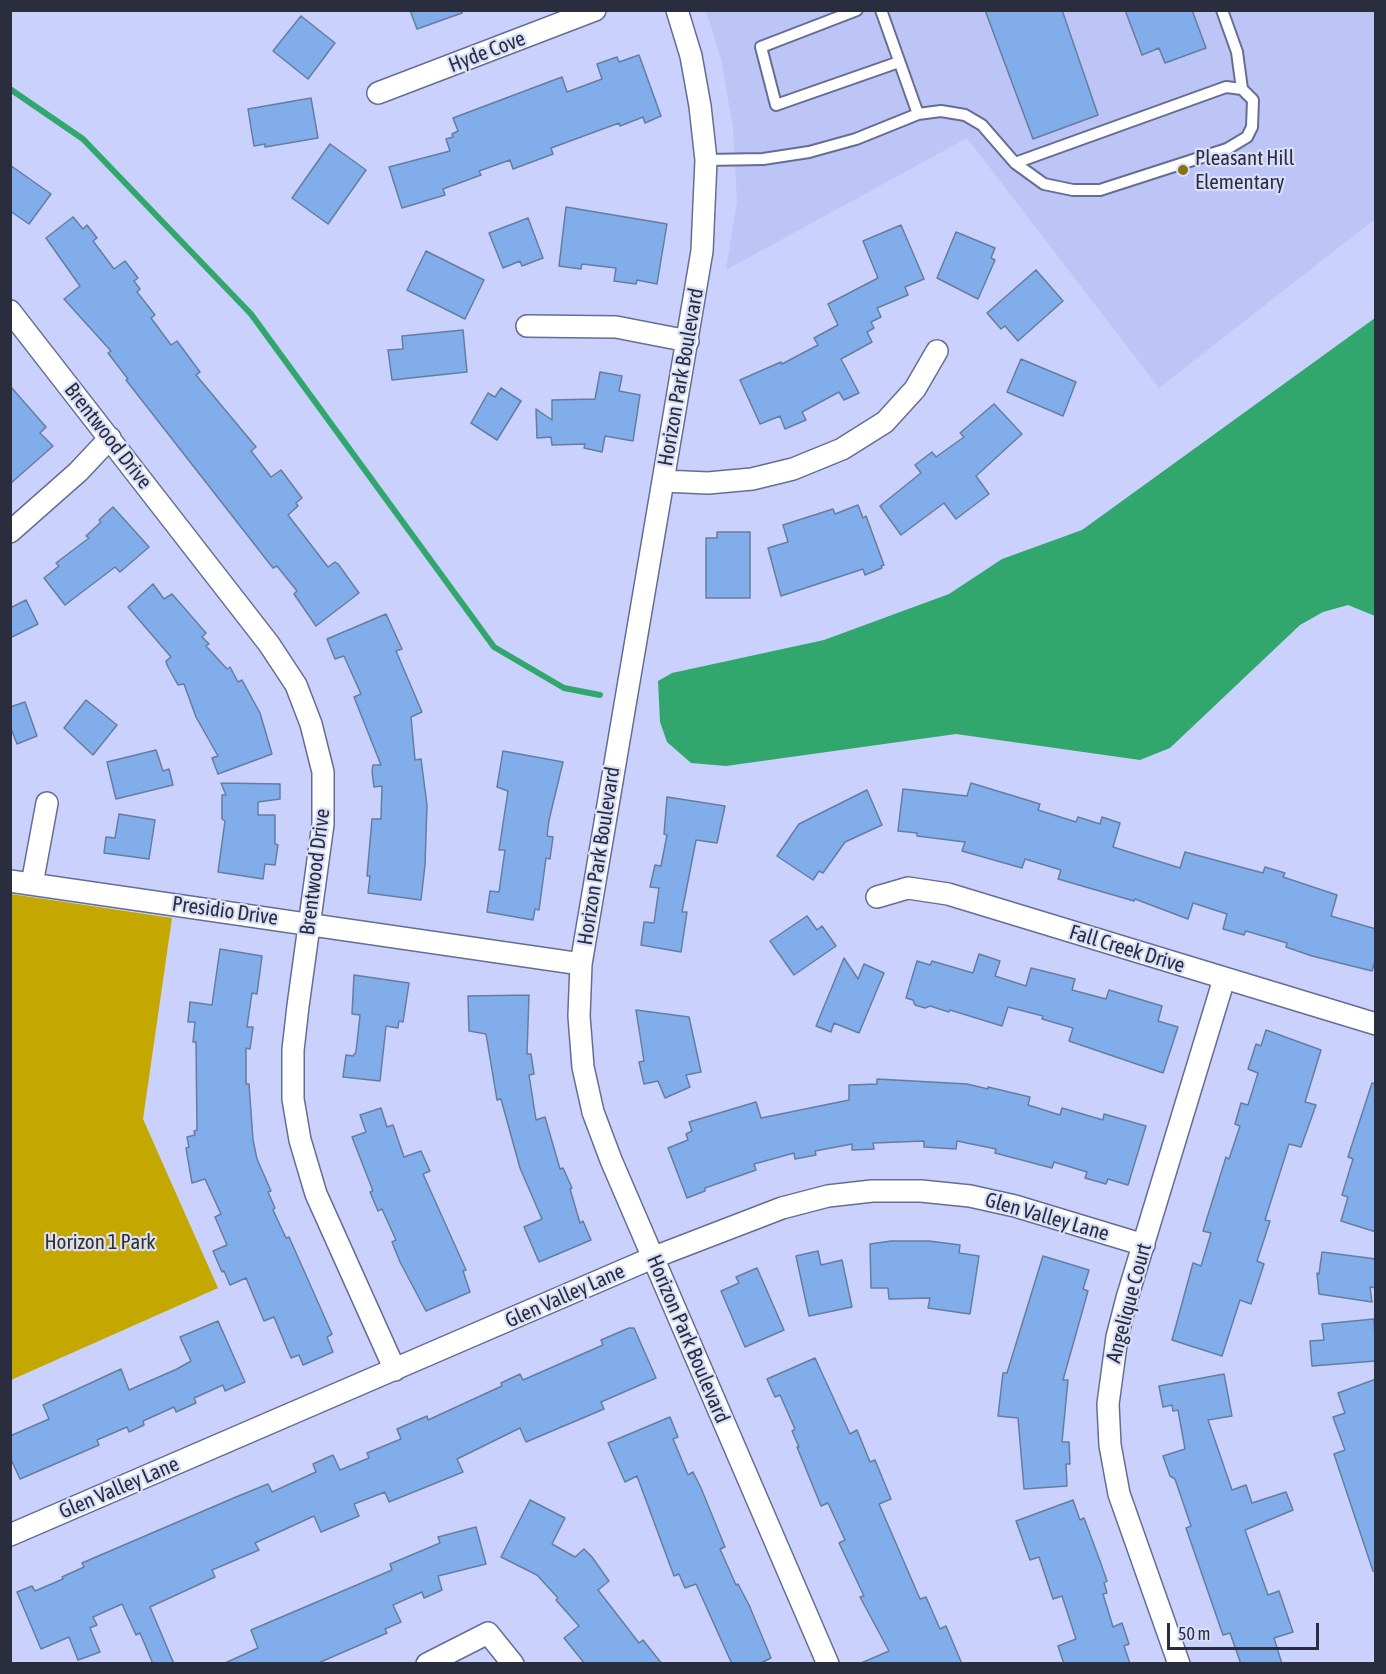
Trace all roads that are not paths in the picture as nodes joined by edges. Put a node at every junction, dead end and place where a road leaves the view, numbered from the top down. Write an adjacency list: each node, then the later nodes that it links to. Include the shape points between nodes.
1 (595, 10): 8 (street, Hyde Cove)
2 (677, 10): 10 (street, Horizon Park Boulevard, via 691,56)
3 (857, 10): 6 (lane, via 761,47 776,105)
4 (881, 10): 6 (lane)
5 (1222, 10): 7 (lane, via 1237,52)
6 (899, 62): 9 (lane)
7 (1242, 88): 11 (lane, via 1226,87); 11 (lane, via 1253,100 1252,127 1247,137 1227,149 1125,184 1100,190 1073,190 1044,184)
8 (378, 93)
9 (918, 114): 10 (lane, via 856,139 809,152 763,159); 11 (lane, via 941,111 965,116 982,125)
10 (706, 160): 14 (street, Horizon Park Boulevard, via 702,251)
11 (1015, 163)
12 (10, 311): 16 (street, Brentwood Drive)
13 (527, 326): 14 (street, via 616,327)
14 (688, 341): 17 (street, Horizon Park Boulevard)
15 (938, 351): 17 (street, via 915,389 885,422 842,449 793,469 752,479 708,483)
16 (110, 438): 18 (street); 23 (street, Brentwood Drive, via 269,644 296,685 312,724 322,772 323,824)
17 (663, 481): 24 (street, Horizon Park Boulevard)
18 (10, 532)
19 (47, 803): 21 (street)
20 (10, 881): 21 (street, Presidio Drive)
21 (32, 884): 23 (street, Presidio Drive)
22 (877, 897): 25 (street, Fall Creek Drive, via 908,888 948,894)
23 (309, 923): 24 (street, Presidio Drive); 29 (street, Brentwood Drive, via 293,1050 293,1099 300,1140 316,1194)
24 (581, 964): 28 (street, Horizon Park Boulevard, via 579,1016 583,1067 593,1112)
25 (1224, 979): 26 (street, Fall Creek Drive); 27 (street, Angelique Court)
26 (1376, 1024)
27 (1144, 1245): 28 (street, Glen Valley Lane, via 970,1196 872,1191 828,1196 782,1208); 34 (street, Angelique Court, via 1111,1369 1110,1445 1119,1494)
28 (652, 1258): 29 (street, Glen Valley Lane); 33 (street, Horizon Park Boulevard)
29 (395, 1370): 30 (street, Glen Valley Lane)
30 (10, 1535)
31 (427, 1664): 32 (street, via 488,1632)
32 (513, 1664)
33 (828, 1664)
34 (1179, 1664)

